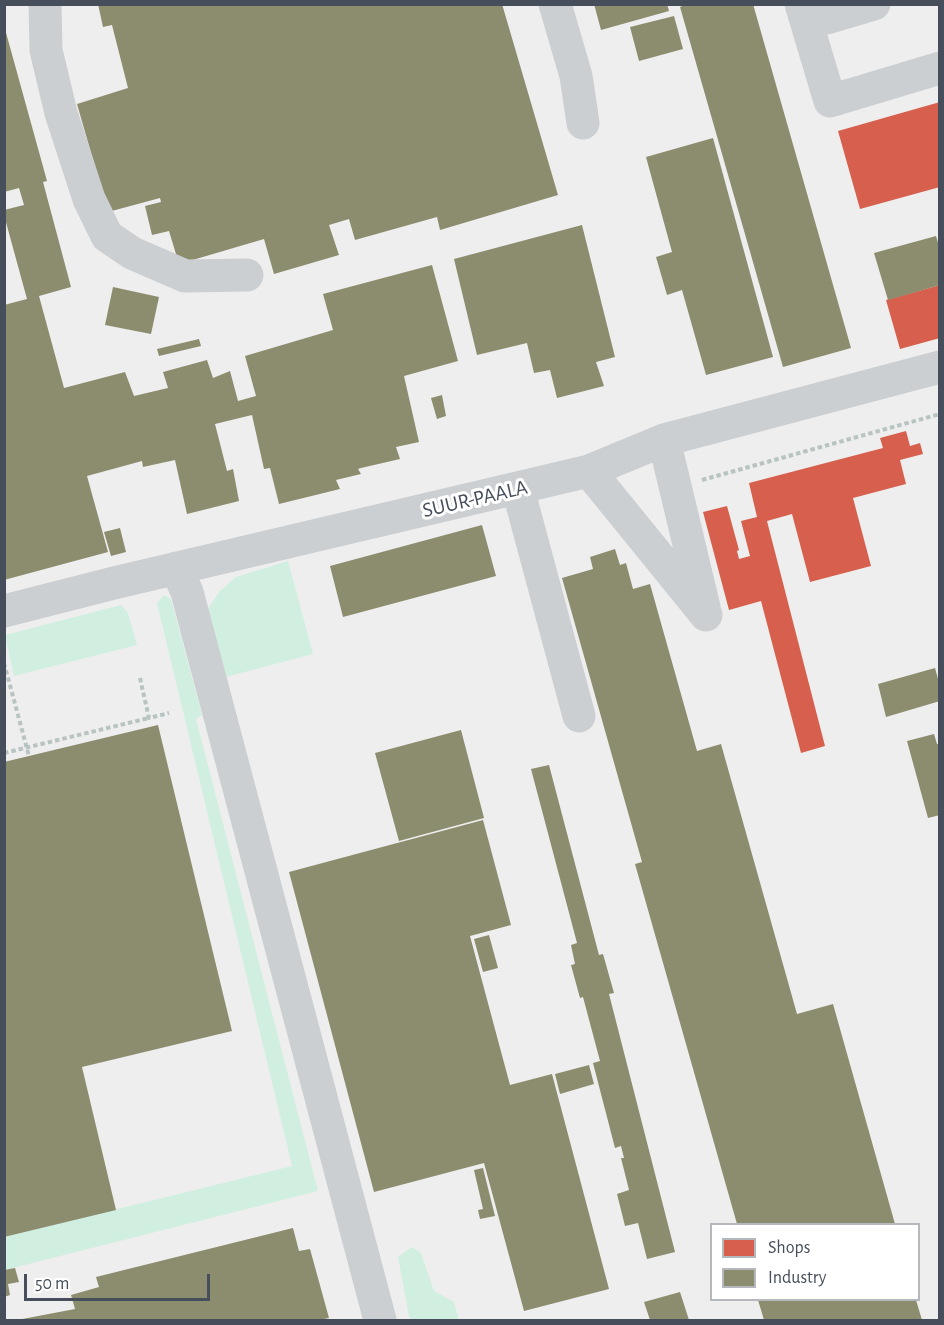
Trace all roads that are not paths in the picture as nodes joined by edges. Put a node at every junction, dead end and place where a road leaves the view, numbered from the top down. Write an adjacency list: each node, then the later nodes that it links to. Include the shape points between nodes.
1 (45, 4): 9 (street, via 46,50 61,113 89,200 107,236 132,253 185,276)
2 (555, 4): 8 (street, via 576,76)
3 (801, 4): 7 (street, via 830,101)
4 (823, 4): 5 (street, via 827,18)
5 (874, 4)
6 (939, 41): 7 (street)
7 (927, 77)
8 (583, 123)
9 (247, 275)
10 (939, 367): 11 (street, SUUR-PAALA)
11 (664, 440): 12 (street, SUUR-PAALA); 12 (street, via 706,615)
12 (589, 471): 13 (street, SUUR-PAALA)
13 (518, 489): 14 (street, SUUR-PAALA); 16 (street)
14 (176, 568): 15 (street, SUUR-PAALA); 17 (street, via 187,592)
15 (4, 612)
16 (579, 716)
17 (380, 1320)

